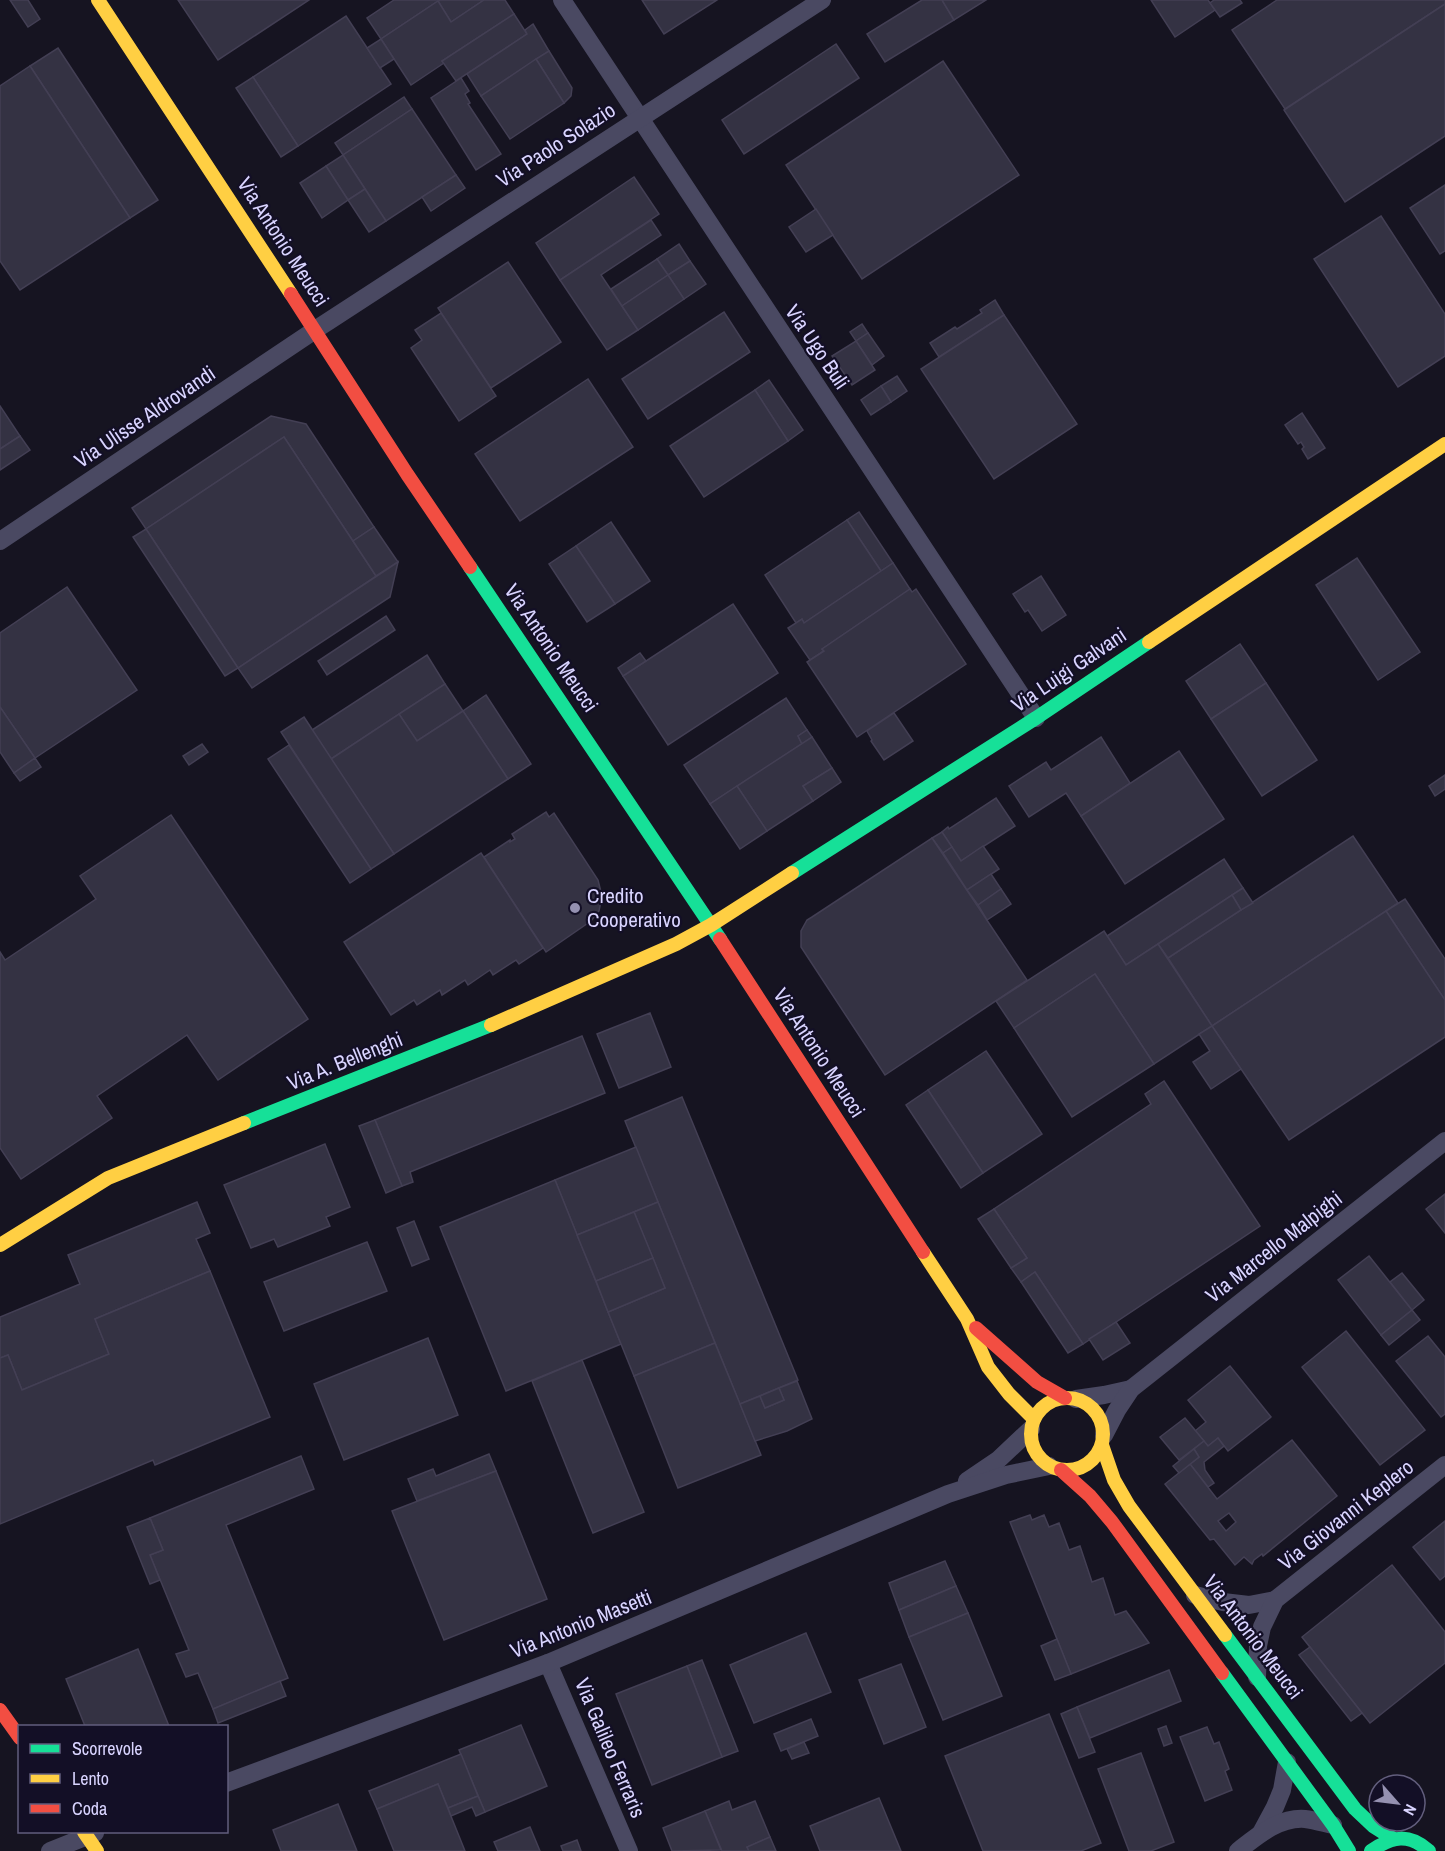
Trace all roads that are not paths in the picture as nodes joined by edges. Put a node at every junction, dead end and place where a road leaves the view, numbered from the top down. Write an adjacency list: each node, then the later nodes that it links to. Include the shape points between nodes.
1 (98, 0): 5 (street, Via Antonio Meucci)
2 (562, 0): 4 (street, Via Ugo Buli)
3 (822, 0): 4 (street, Via Paolo Solazio)
4 (639, 118): 5 (street, Via Paolo Solazio); 8 (street, Via Ugo Buli)
5 (315, 330): 7 (street, Via Ulisse Aldrovandi); 9 (street, Via Antonio Meucci, via 407,474)
6 (1445, 444): 8 (street, Via Luigi Galvani)
7 (0, 541)
8 (1036, 718): 9 (street, Via Luigi Galvani)
9 (711, 925): 11 (street, Via A. Bellenghi, via 520,1013 108,1178); 12 (street, Via Antonio Meucci)
10 (1445, 1141): 13 (street, Via Marcello Malpighi)
11 (0, 1245)
12 (967, 1319): 14 (street, Via Antonio Meucci, via 1037,1382); 15 (street, Via Antonio Meucci, via 988,1367)
13 (1131, 1389): 14 (street, Via Marcello Malpighi); 16 (street, Via Marcello Malpighi)
14 (1070, 1398): 15 (street, via 1049,1402); 16 (street, via 1098,1414)
15 (1033, 1424): 18 (street, via 1031,1440 1035,1450 1041,1460); 19 (street, Via Antonio Masetti, via 998,1460)
16 (1103, 1440): 18 (street, via 1097,1455 1081,1468); 20 (street, Via Antonio Meucci, via 1114,1480 1129,1506)
17 (1445, 1465): 21 (street, Via Giovanni Keplero)
18 (1055, 1468): 19 (street, Via Antonio Masetti, via 1006,1474); 26 (street, via 1090,1496 1112,1522)
19 (948, 1494): 22 (street, Via Antonio Masetti)
20 (1195, 1595): 21 (street, Via Giovanni Keplero, via 1249,1605); 23 (street, Via Antonio Meucci)
21 (1275, 1600): 23 (street, Via Giovanni Keplero, via 1262,1627)
22 (548, 1663): 27 (street, Via Antonio Masetti); 34 (street, Via Galileo Ferraris)
23 (1257, 1677): 31 (street, Via Antonio Meucci, via 1355,1809)
24 (0, 1710): 25 (street)
25 (18, 1735)
26 (1287, 1762): 28 (street); 30 (street, via 1282,1790)
27 (228, 1782)
28 (1333, 1825): 30 (street, via 1304,1819 1286,1821); 36 (street)
29 (89, 1833): 32 (street); 33 (street)
30 (1261, 1833): 35 (street)
31 (1392, 1838): 37 (street); 38 (street, via 1417,1841)
32 (50, 1851)
33 (97, 1851)
34 (629, 1851)
35 (1238, 1851)
36 (1349, 1851)
37 (1371, 1851)
38 (1429, 1851)

